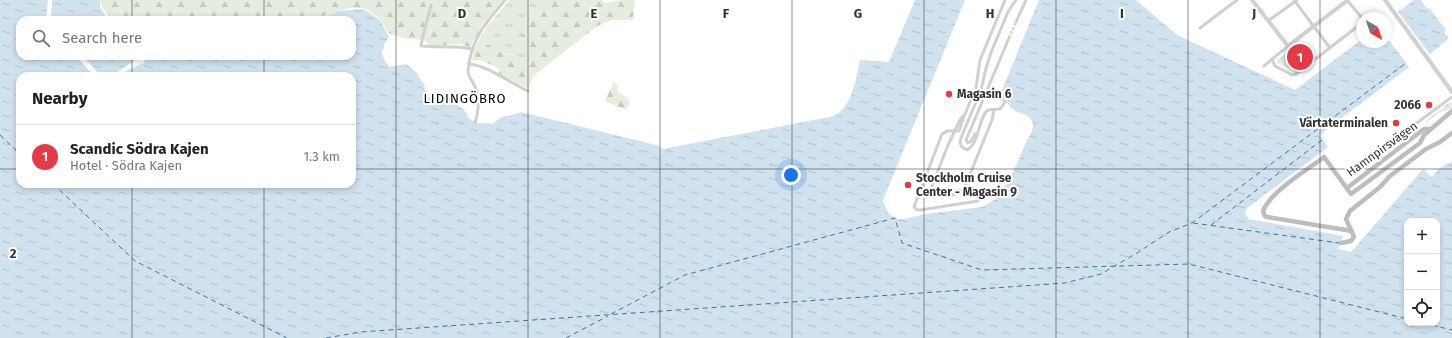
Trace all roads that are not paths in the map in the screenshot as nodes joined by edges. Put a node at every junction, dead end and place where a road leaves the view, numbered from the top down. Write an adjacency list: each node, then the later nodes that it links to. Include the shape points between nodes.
1 (505, 0): 20 (street, via 484,26)
2 (1006, 0): 31 (street, via 980,60 976,88)
3 (1016, 0): 35 (street, via 994,45 981,90 961,138 960,143 964,149 971,146)
4 (1026, 0): 13 (street)
5 (1237, 0): 15 (street)
6 (1252, 0): 12 (street)
7 (1295, 0): 12 (street); 14 (street)
8 (1348, 0): 11 (street); 14 (street)
9 (1385, 0): 26 (street)
10 (431, 5): 20 (street, via 421,46)
11 (1357, 12)
12 (1268, 21): 18 (street)
13 (1016, 22)
14 (1314, 26): 18 (street); 19 (street)
15 (1200, 28)
16 (1356, 28): 19 (street)
17 (1009, 38): 35 (street, via 966,140 968,143)
18 (1288, 46): 21 (street); 24 (street)
19 (1330, 48): 24 (street)
20 (472, 49): 22 (street)
21 (1272, 59): 23 (street); 24 (street, via 1275,66 1292,75)
22 (469, 64): 25 (street, via 485,68); 32 (street, via 468,74 478,96)
23 (1264, 66)
24 (1304, 68)
25 (528, 91)
26 (1452, 92)
27 (1452, 97): 33 (street, Hamnpirsvägen)
28 (1005, 102): 29 (street, via 1000,109)
29 (994, 110): 35 (street, via 986,112); 36 (street, via 964,187 960,192 936,197 931,195 930,191)
30 (1452, 111): 34 (main road, Hamnpirsvägen)
31 (965, 114): 36 (street); 36 (street, via 960,131)
32 (475, 122)
33 (1414, 125)
34 (1430, 128): 38 (main road, Hamnpirsvägen, via 1424,129); 38 (main road, Hamnpirsvägen, via 1420,143 1353,193 1351,194)
35 (978, 129)
36 (955, 131): 39 (street, via 942,134 914,207 920,210 978,201)
37 (1452, 133): 40 (main road, via 1390,176 1350,211 1346,220)
38 (1347, 188): 40 (main road, Hamnpirsvägen, via 1324,157 1276,194 1266,205 1263,213 1267,218)
39 (981, 198)
40 (1352, 231): 41 (main road, via 1352,240)
41 (1341, 243)

